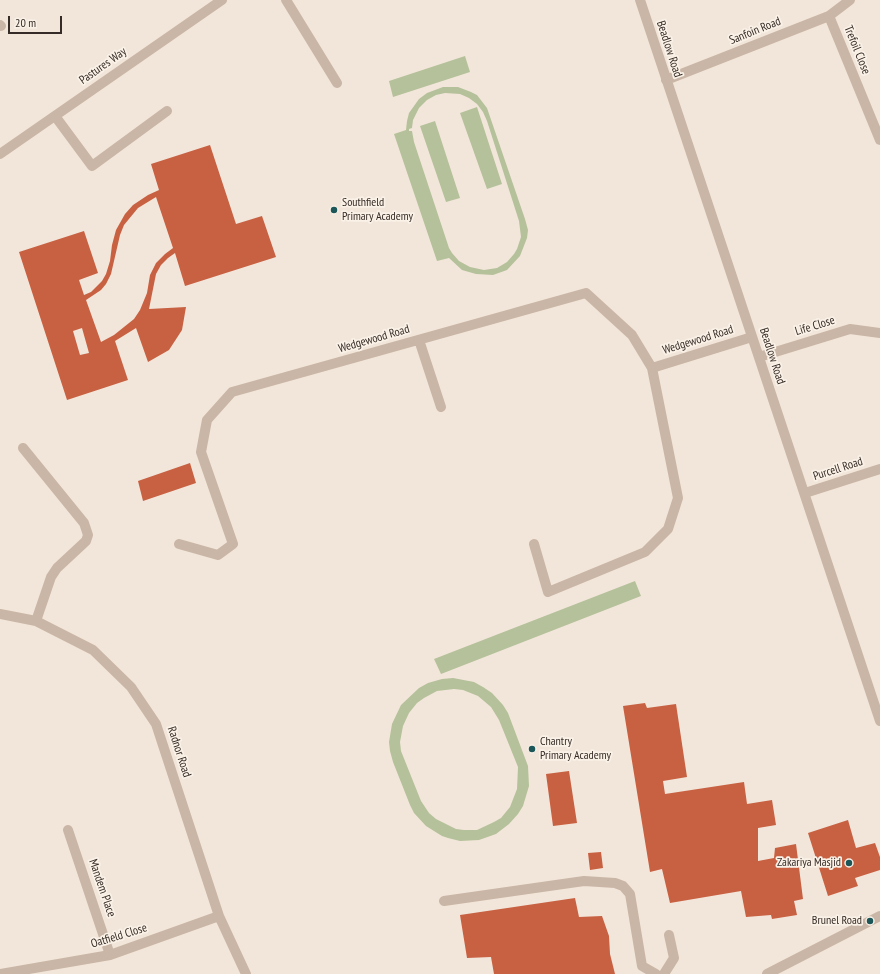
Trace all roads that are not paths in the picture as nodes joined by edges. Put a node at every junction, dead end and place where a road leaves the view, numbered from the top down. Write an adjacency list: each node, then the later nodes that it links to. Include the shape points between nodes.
1 (222, 0): 9 (street, Pastures Way)
2 (286, 0): 7 (street)
3 (640, 0): 6 (street, Beadlow Road)
4 (850, 0): 5 (street, Sanfoin Road)
5 (829, 16): 6 (street, Sanfoin Road); 10 (street, Trefoil Close)
6 (666, 80): 13 (street, Beadlow Road)
7 (337, 83)
8 (167, 111): 9 (street, via 92,166)
9 (55, 116): 11 (street, Pastures Way)
10 (880, 140)
11 (0, 154)
12 (880, 333): 15 (street, Life Close, via 850,329)
13 (752, 337): 15 (street, Beadlow Road); 16 (street, Wedgewood Road)
14 (419, 340): 16 (street, Wedgewood Road, via 586,293 632,335); 17 (street); 21 (street, Wedgewood Road, via 232,392 207,420 201,452 232,544 218,556)
15 (759, 357): 20 (street, Beadlow Road)
16 (652, 368): 22 (street, Wedgewood Road, via 678,498 668,529 645,552 548,592)
17 (441, 407)
18 (23, 448): 24 (street, via 84,523 88,535 86,541 51,577)
19 (880, 469): 20 (street, Purcell Road)
20 (804, 493): 25 (street, Beadlow Road)
21 (179, 544)
22 (534, 544)
23 (0, 614): 24 (street, Radnor Road)
24 (36, 621): 28 (street, Radnor Road, via 92,650 131,686 156,724)
25 (880, 721)
26 (68, 830): 31 (street, Mandem Place)
27 (444, 902): 34 (street, via 584,881 615,883 623,886 630,894 642,966)
28 (219, 916): 31 (street, Oatfield Close); 33 (street, Radnor Road)
29 (880, 916): 36 (street)
30 (670, 935): 35 (street, via 674,958)
31 (110, 955): 32 (street, Oatfield Close)
32 (0, 974)
33 (246, 974)
34 (656, 974)
35 (664, 974)
36 (767, 974)

